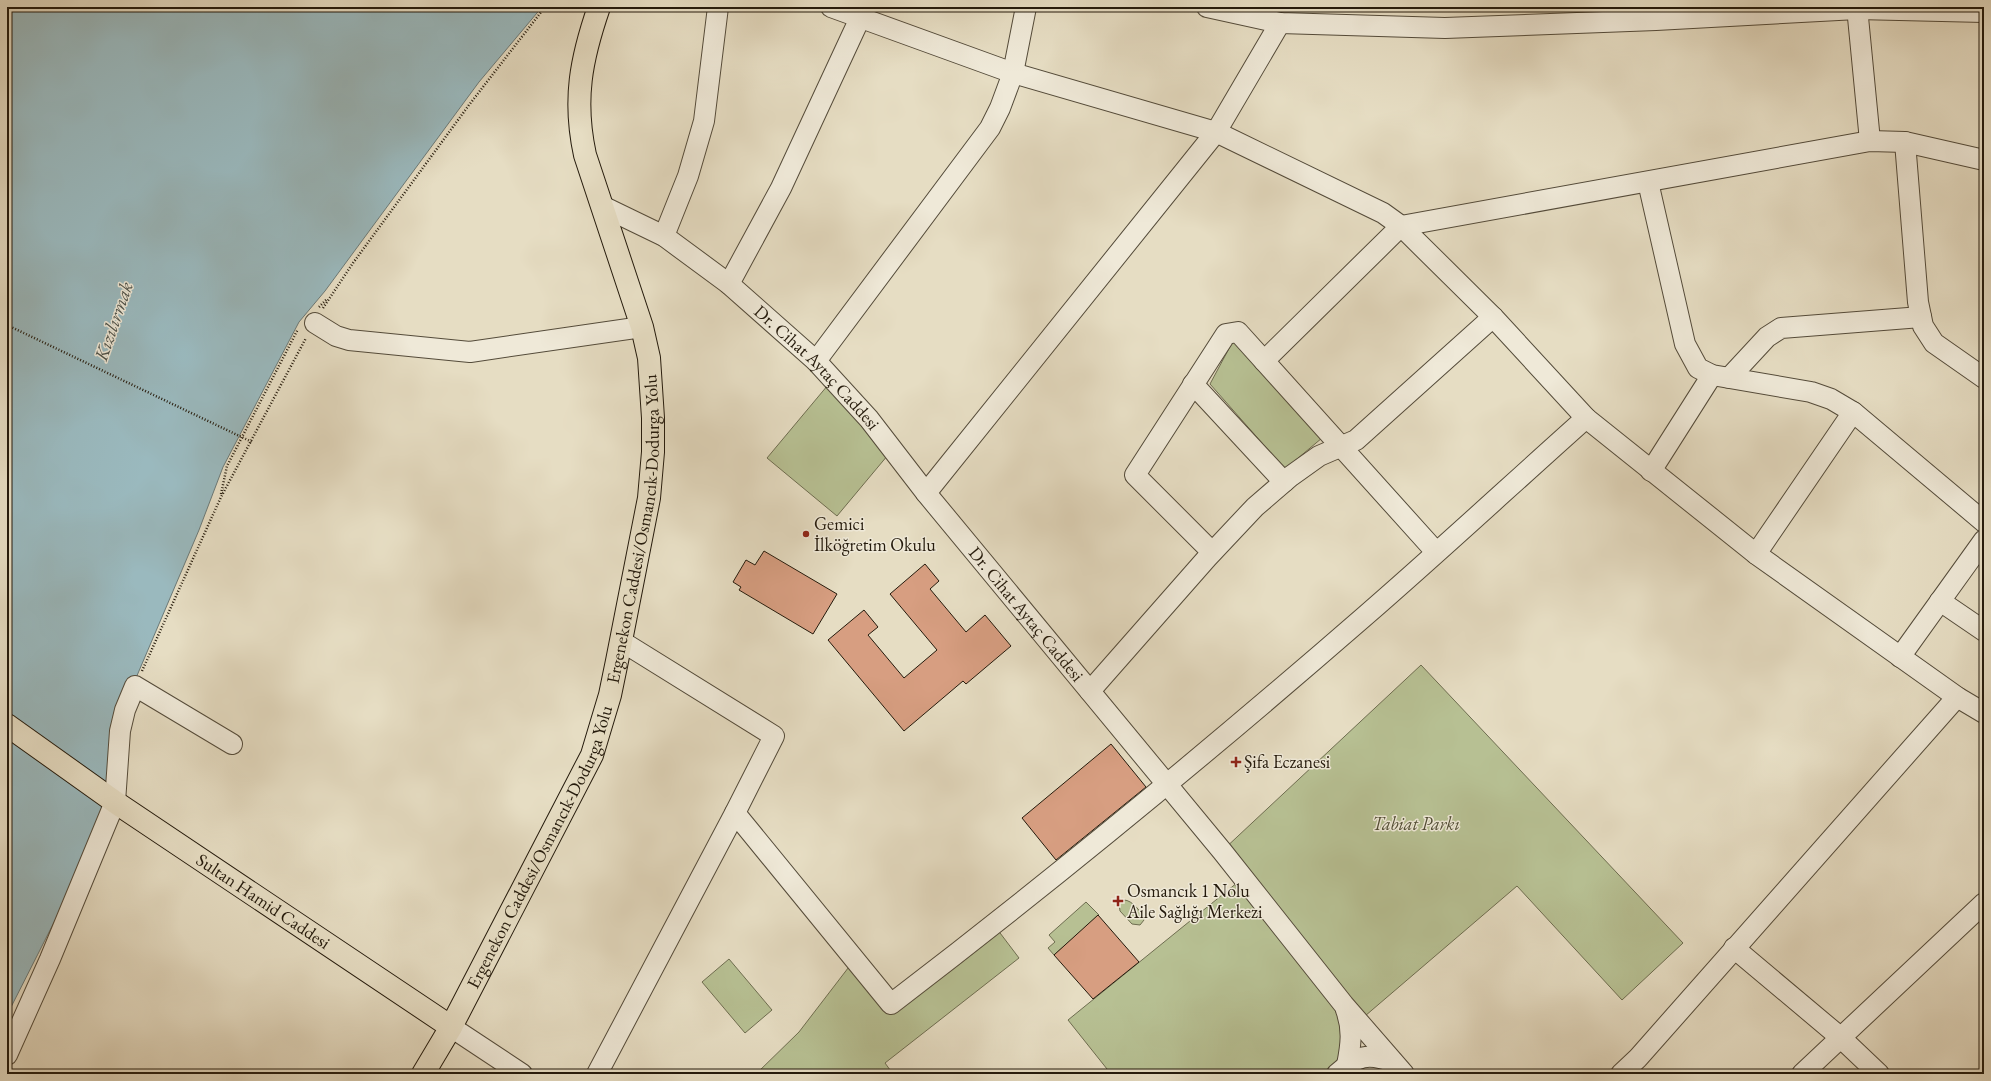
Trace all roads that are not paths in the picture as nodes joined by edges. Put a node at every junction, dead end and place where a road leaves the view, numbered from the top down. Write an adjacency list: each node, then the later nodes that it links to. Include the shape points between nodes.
1 (599, 7): 16 (main road, Ergenekon Caddesi/Osmancık-Dodurga Yolu, via 582,66 578,110 585,155)
2 (718, 7): 18 (street, via 708,100 701,135)
3 (831, 7): 8 (street)
4 (1026, 7): 10 (street)
5 (1208, 7): 9 (street)
6 (1857, 8): 7 (street); 9 (street, via 1656,20 1445,28); 12 (street)
7 (1984, 12)
8 (860, 18): 10 (street); 19 (street, via 781,188)
9 (1280, 23): 11 (street)
10 (1014, 73): 11 (street); 24 (street, via 1000,108 978,146)
11 (1216, 132): 17 (street, via 1365,203); 34 (street)
12 (1870, 142): 13 (street); 15 (street)
13 (1905, 142): 14 (street); 21 (street)
14 (1984, 160)
15 (1648, 182): 17 (street); 26 (street, via 1685,344 1698,368)
16 (602, 206): 18 (street, Dr. Cihat Aytaç Caddesi); 23 (main road, Ergenekon Caddesi/Osmancık-Dodurga Yolu)
17 (1401, 226): 20 (street); 25 (street)
18 (664, 236): 19 (street, Dr. Cihat Aytaç Caddesi)
19 (729, 284): 24 (street, Dr. Cihat Aytaç Caddesi)
20 (1493, 316): 30 (street); 31 (street, via 1356,440)
21 (1921, 317): 26 (street, via 1781,328); 27 (street, via 1923,326 1934,343)
22 (310, 320): 23 (street, via 336,336 349,340 470,352)
23 (642, 327): 42 (main road, Ergenekon Caddesi/Osmancık-Dodurga Yolu, via 653,390 653,452 648,498)
24 (816, 361): 34 (street, Dr. Cihat Aytaç Caddesi, via 869,418)
25 (1264, 361): 28 (street, via 1238,332 1226,334); 31 (street)
26 (1721, 376): 29 (street, via 1811,392 1831,399); 32 (street)
27 (1984, 378)
28 (1193, 384): 33 (street); 37 (street, via 1135,474)
29 (1853, 412): 35 (street); 39 (street)
30 (1586, 418): 32 (street); 38 (street)
31 (1341, 447): 33 (street, via 1320,456); 38 (street)
32 (1651, 471): 39 (street)
33 (1284, 482): 37 (street, via 1255,506)
34 (926, 493): 44 (street, Dr. Cihat Aytaç Caddesi)
35 (1984, 522)
36 (1984, 540): 40 (street)
37 (1212, 552): 44 (street)
38 (1436, 552): 49 (street, via 1360,621)
39 (1756, 554): 43 (street)
40 (1940, 601): 41 (street); 43 (street)
41 (1984, 631)
42 (621, 641): 51 (street, via 774,736); 55 (main road, Ergenekon Caddesi/Osmancık-Dodurga Yolu, via 610,695 592,755)
43 (1900, 658): 45 (street)
44 (1090, 691): 49 (street, Dr. Cihat Aytaç Caddesi)
45 (1957, 697): 46 (street); 53 (street)
46 (1984, 713)
47 (7, 726): 50 (main road, Sultan Hamid Caddesi)
48 (232, 744): 50 (street, via 135,686 120,731)
49 (1167, 785): 51 (street, via 994,926 891,1004); 54 (street, Dr. Cihat Aytaç Caddesi, via 1222,850)
50 (115, 802): 55 (main road, Sultan Hamid Caddesi); 57 (street)
51 (735, 813): 62 (street)
52 (1984, 902): 56 (street)
53 (1734, 948): 56 (street); 63 (street)
54 (1344, 1005): 58 (street, Dr. Cihat Aytaç Caddesi); 59 (street, via 1351,1027 1351,1046)
55 (451, 1027): 60 (main road, Ergenekon Caddesi/Osmancık-Dodurga Yolu); 61 (street, Sultan Hamid Caddesi)
56 (1840, 1037): 64 (street); 65 (street)
57 (7, 1055)
58 (1398, 1068): 59 (street, via 1368,1056 1358,1058)
59 (1342, 1069)
60 (423, 1074)
61 (522, 1074)
62 (596, 1074)
63 (1622, 1074)
64 (1802, 1074)
65 (1879, 1074)

